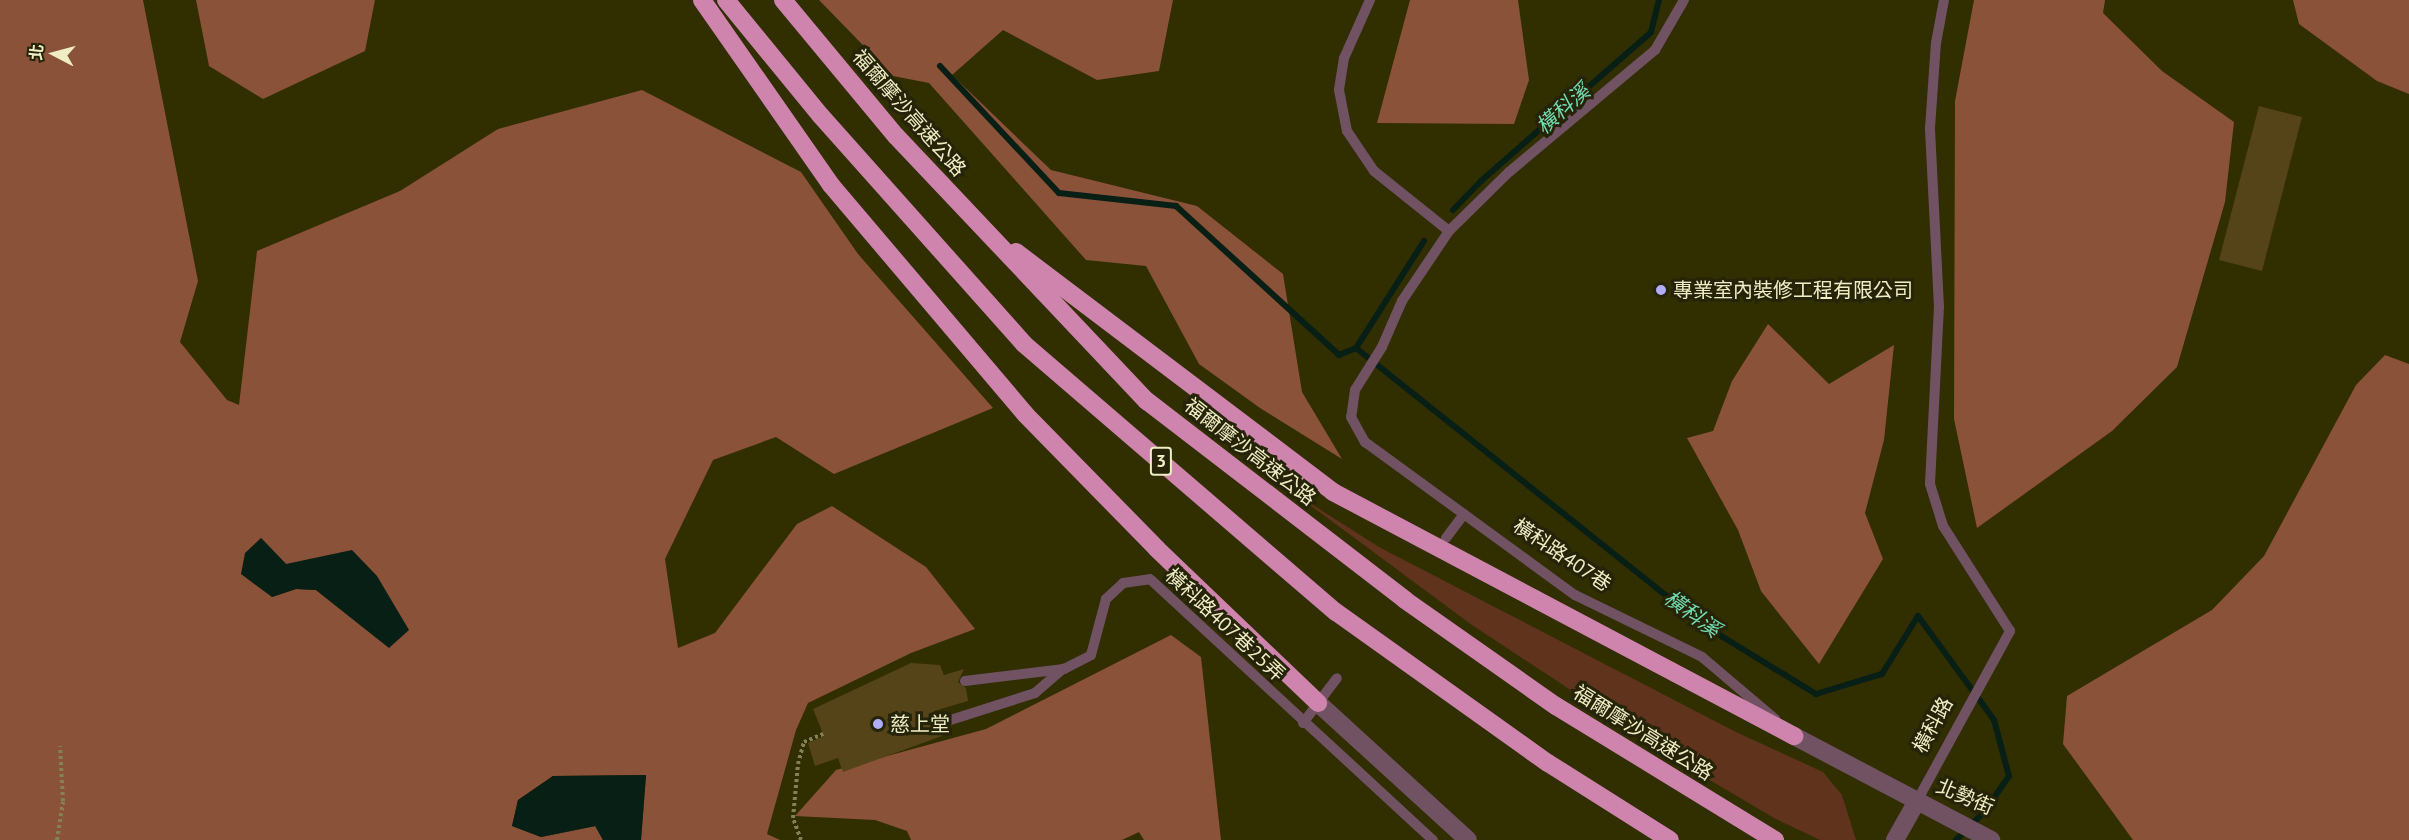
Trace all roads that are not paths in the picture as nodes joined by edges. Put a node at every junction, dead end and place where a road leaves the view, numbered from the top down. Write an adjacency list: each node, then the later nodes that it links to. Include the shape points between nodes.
1 (702, 0): 14 (highway, via 831,185 1017,405 1157,549)
2 (726, 0): 22 (highway, 3, via 821,116 1024,344 1336,612 1529,750)
3 (783, 0): 7 (highway, 福爾摩沙高速公路 / 3, via 896,136)
4 (1370, 0): 8 (lane, via 1344,58 1339,90 1347,131 1374,171)
5 (1684, 0): 8 (lane, via 1655,50 1509,172)
6 (1944, 0): 18 (lane, 橫科路, via 1936,43 1930,128 1939,307 1930,484 1943,526 2010,631)
7 (972, 218): 17 (highway, via 1334,492); 23 (highway, 福爾摩沙高速公路 / 3, via 1147,400 1264,493 1405,600 1556,706)
8 (1449, 231): 9 (lane, 橫科路407巷, via 1407,292 1362,376 1355,390 1351,417 1365,441)
9 (1464, 514): 10 (lane); 17 (lane, 橫科路407巷, via 1589,603 1702,657)
10 (1446, 538)
11 (1064, 669): 13 (lane, 橫科路407巷25弄); 15 (lane, 橫科路407巷25弄, via 1091,655 1106,600 1115,588 1135,579 1150,579); 16 (lane, via 1035,693)
12 (1337, 678): 14 (lane)
13 (965, 681)
14 (1318, 703): 15 (lane); 21 (street)
15 (1303, 723): 20 (lane)
16 (938, 724)
17 (1794, 736): 18 (street, 橫科路407巷)
18 (1917, 801): 19 (street, 北勢街); 24 (street, 橫科路)
19 (1941, 812): 25 (street, 北勢街); 26 (street, 北勢街)
20 (1433, 840)
21 (1468, 840)
22 (1670, 840)
23 (1775, 840)
24 (1895, 840)
25 (1991, 840)
26 (2007, 840)

